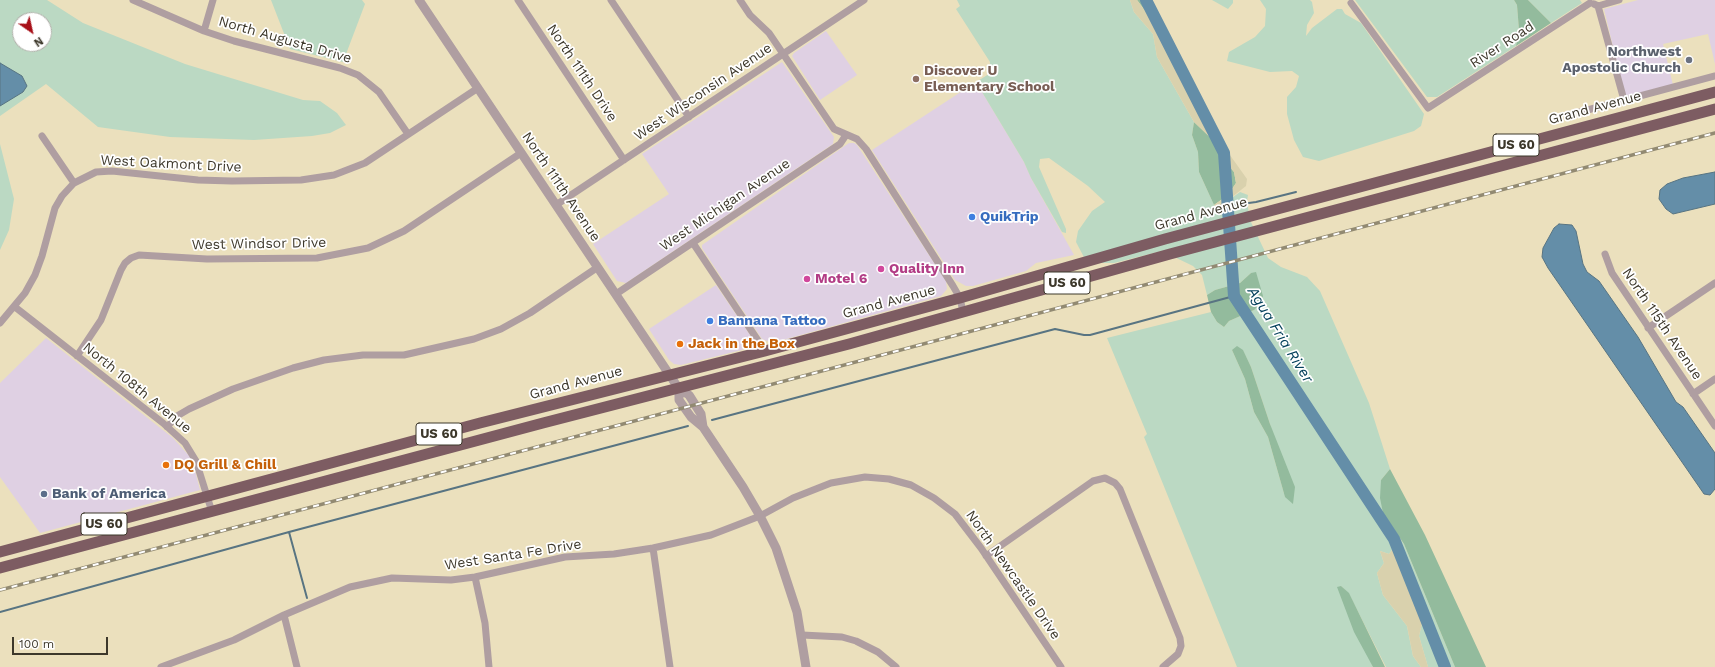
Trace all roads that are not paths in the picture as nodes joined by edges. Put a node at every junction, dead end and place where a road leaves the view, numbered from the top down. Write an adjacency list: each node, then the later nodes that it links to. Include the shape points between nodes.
1 (133, 0): 12 (street, North Augusta Drive)
2 (213, 0): 12 (street)
3 (419, 0): 15 (street, North 111th Avenue)
4 (518, 0): 25 (street, North 111th Drive)
5 (612, 0): 20 (street)
6 (740, 0): 13 (street, via 750,15 769,33)
7 (864, 0): 13 (street, West Wisconsin Avenue)
8 (1619, 0): 11 (street)
9 (1589, 2): 10 (street, River Road, via 1428,108); 11 (street)
10 (1351, 3)
11 (1598, 6): 17 (street)
12 (204, 31): 21 (street, North Augusta Drive, via 358,75 379,92)
13 (782, 54): 20 (street, West Wisconsin Avenue); 22 (street, via 834,129)
14 (1715, 76): 17 (street)
15 (478, 88): 21 (street, West Oakmont Drive); 24 (street, North 111th Avenue)
16 (1715, 92): 33 (highway, Grand Avenue / US 60, via 1165,239)
17 (1624, 100): 19 (street)
18 (1715, 109): 35 (highway, Grand Avenue / US 60, via 1170,254)
19 (1580, 112)
20 (689, 117): 25 (street, West Wisconsin Avenue)
21 (408, 134): 26 (street, West Oakmont Drive, via 365,163 319,178 198,180 112,171 96,172)
22 (846, 135): 28 (street, West Michigan Avenue, via 840,144); 33 (street, via 860,141 866,149)
23 (42, 136): 26 (street)
24 (521, 153): 27 (street, North 111th Avenue); 39 (street, West Windsor Drive, via 404,231 368,248 317,258 131,258 121,270 100,320)
25 (624, 160): 27 (street, West Wisconsin Avenue)
26 (74, 183): 34 (street, West Oakmont Drive, via 55,208 35,275)
27 (556, 205): 30 (street, North 111th Avenue)
28 (693, 242): 32 (street, West Michigan Avenue); 38 (street)
29 (1605, 254): 37 (street, North 115th Avenue, via 1612,273)
30 (598, 267): 32 (street, North 111th Avenue); 45 (street, via 530,313 501,329 474,339 404,355 363,355 330,359 293,368 238,386 189,408)
31 (1715, 283): 37 (street)
32 (616, 294): 40 (street, North 111th Avenue)
33 (960, 298): 35 (street); 38 (highway, Grand Avenue / US 60)
34 (15, 307): 36 (street, West Oakmont Drive); 39 (street, North 108th Avenue)
35 (963, 312): 42 (highway, Grand Avenue / US 60)
36 (0, 323)
37 (1648, 328): 43 (street, North 115th Avenue)
38 (765, 351): 40 (highway, Grand Avenue / US 60)
39 (77, 356): 45 (street, North 108th Avenue)
40 (670, 375): 42 (street, North 111th Avenue); 46 (highway, Grand Avenue / US 60)
41 (1715, 379): 43 (street)
42 (679, 389): 47 (highway, Grand Avenue / US 60, via 542,423); 48 (street, North 111th Avenue, via 689,395 701,414 703,427)
43 (1693, 394): 44 (street, North 115th Avenue)
44 (1715, 426)
45 (167, 427): 46 (street, North 108th Avenue, via 192,451)
46 (208, 496): 47 (street, North 108th Avenue); 50 (highway, Grand Avenue / US 60)
47 (212, 512): 52 (highway, Grand Avenue / US 60)
48 (760, 516): 49 (street, West Santa Fe Drive, via 711,535); 51 (street, North Newcastle Drive, via 793,498 831,483 865,478 889,479 917,488 941,502 962,522); 55 (street, North 111th Avenue, via 776,548 788,581)
49 (653, 548): 53 (street, West Santa Fe Drive, via 614,554 565,557); 59 (street)
50 (0, 552)
51 (986, 556): 62 (street, North Newcastle Drive); 63 (street, via 1093,481 1109,479 1116,482 1179,635 1180,650 1174,659)
52 (0, 568)
53 (475, 577): 54 (street, West Santa Fe Drive, via 452,580 381,580 337,592); 58 (street, via 485,623)
54 (284, 615): 56 (street, West Santa Fe Drive, via 234,640); 57 (street)
55 (802, 635): 60 (street, North 111th Avenue); 61 (street, via 842,637 856,641 878,652)
56 (161, 667)
57 (297, 667)
58 (489, 667)
59 (670, 667)
60 (806, 667)
61 (896, 667)
62 (1061, 667)
63 (1163, 667)

